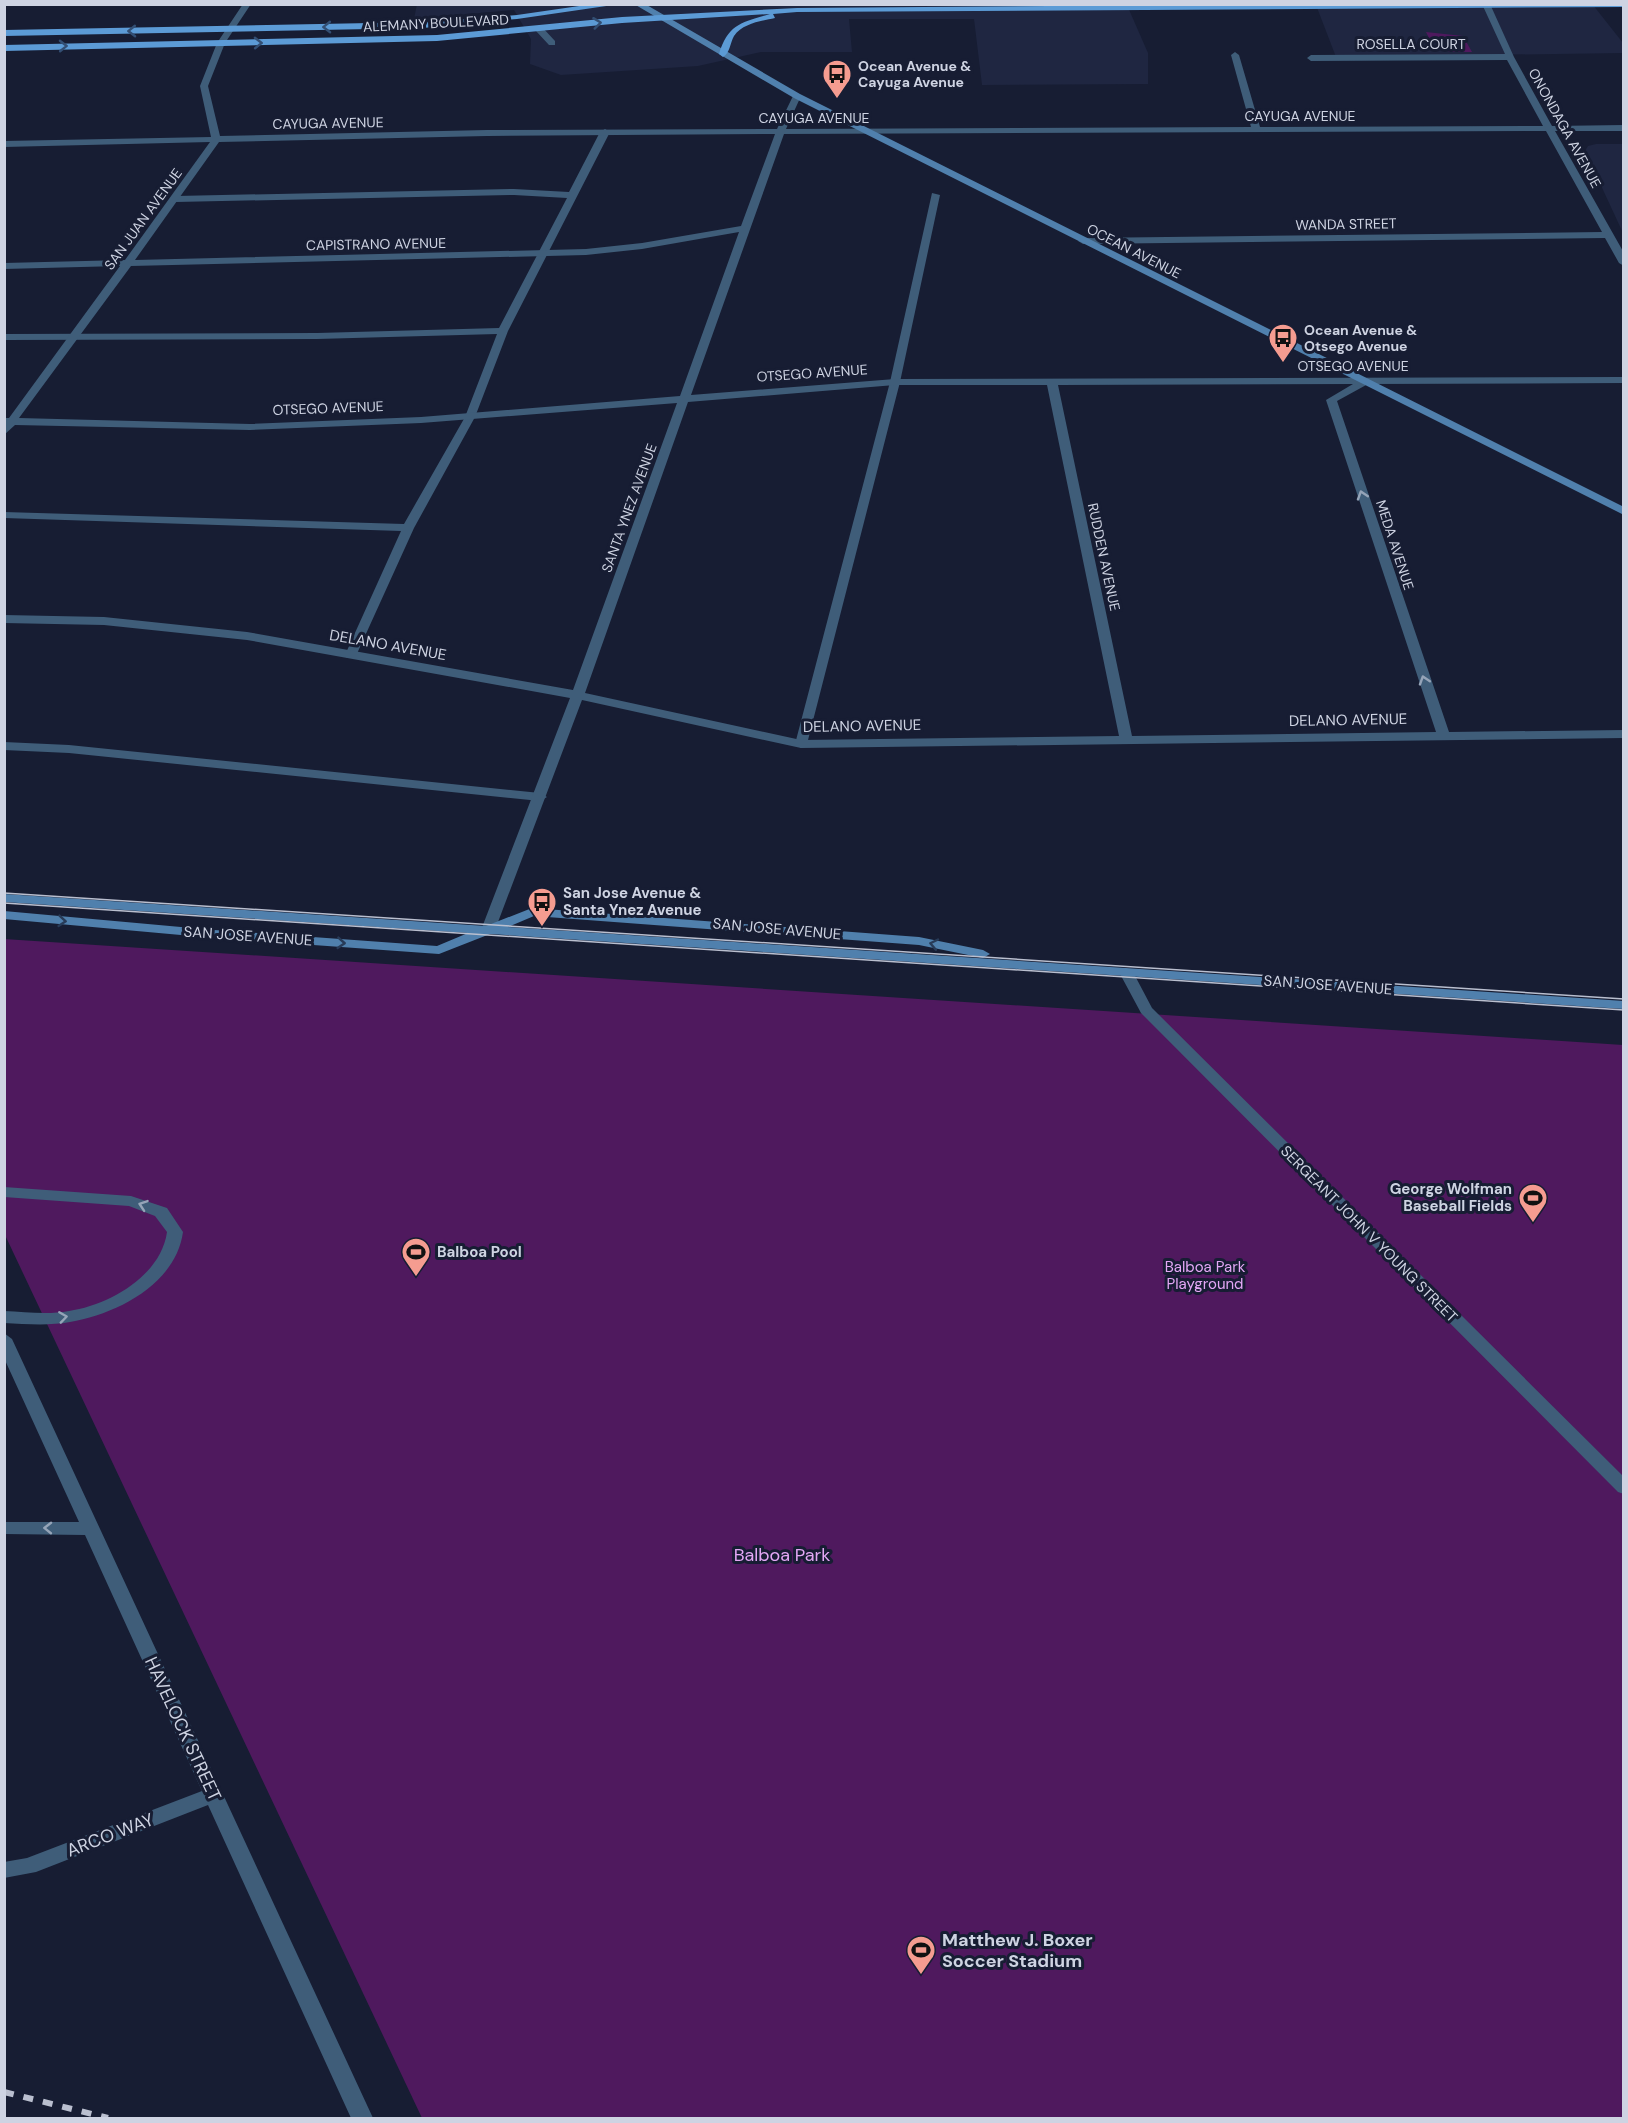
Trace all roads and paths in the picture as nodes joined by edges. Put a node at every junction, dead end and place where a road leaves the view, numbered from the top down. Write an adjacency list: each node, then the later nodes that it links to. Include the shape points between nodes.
1 (247, 4): 8 (street)
2 (616, 4): 8 (main road, ALEMANY BOULEVARD, one-way to 8, via 423,25)
3 (638, 4): 7 (main road, OCEAN AVENUE)
4 (1623, 4): 5 (main road, ALEMANY BOULEVARD)
5 (1487, 5): 6 (main road, ALEMANY BOULEVARD); 16 (street, ONONDAGA AVENUE)
6 (797, 10): 7 (main road, ALEMANY BOULEVARD); 14 (main road, via 742,24 727,37)
7 (659, 17): 9 (main road, ALEMANY BOULEVARD, one-way to 7); 14 (main road, OCEAN AVENUE)
8 (231, 29): 10 (main road, ALEMANY BOULEVARD, one-way to 10); 12 (street)
9 (539, 30): 11 (street); 12 (main road, ALEMANY BOULEVARD, one-way to 9, via 436,38)
10 (4, 33)
11 (552, 42)
12 (221, 43): 13 (main road, ALEMANY BOULEVARD, one-way to 12); 25 (street, via 204,86)
13 (4, 48)
14 (723, 54): 18 (main road, OCEAN AVENUE)
15 (1235, 55): 21 (street)
16 (1510, 57): 17 (street, ROSELLA COURT); 19 (street, ONONDAGA AVENUE)
17 (1311, 58)
18 (797, 96): 23 (street, SANTA YNEZ AVENUE); 24 (main road, OCEAN AVENUE)
19 (1550, 128): 20 (street, CAYUGA AVENUE); 21 (street, CAYUGA AVENUE); 31 (street, ONONDAGA AVENUE)
20 (1623, 128)
21 (1256, 129): 24 (street, CAYUGA AVENUE)
22 (605, 132): 23 (street, CAYUGA AVENUE); 25 (street, CAYUGA AVENUE); 27 (street)
23 (780, 132): 24 (street, CAYUGA AVENUE); 30 (street, SANTA YNEZ AVENUE)
24 (867, 132): 32 (main road, OCEAN AVENUE)
25 (216, 140): 26 (street, CAYUGA AVENUE); 29 (street, SAN JUAN AVENUE)
26 (4, 144)
27 (571, 195): 29 (street, via 514,192); 33 (street)
28 (935, 195): 41 (street)
29 (176, 199): 34 (street, SAN JUAN AVENUE)
30 (746, 228): 33 (street, CAPISTRANO AVENUE, via 642,246); 44 (street, SANTA YNEZ AVENUE)
31 (1608, 235): 32 (street, WANDA STREET); 35 (street, ONONDAGA AVENUE)
32 (1083, 241): 43 (main road, OCEAN AVENUE)
33 (543, 253): 34 (street, CAPISTRANO AVENUE); 37 (street)
34 (126, 263): 36 (street, CAPISTRANO AVENUE); 39 (street, SAN JUAN AVENUE)
35 (1623, 263)
36 (4, 266)
37 (503, 332): 39 (street); 45 (street)
38 (4, 337): 39 (street)
39 (71, 338): 46 (street, SAN JUAN AVENUE)
40 (1623, 380): 43 (street, OTSEGO AVENUE)
41 (895, 382): 42 (street, OTSEGO AVENUE); 44 (street, OTSEGO AVENUE); 57 (street)
42 (1052, 382): 43 (street, OTSEGO AVENUE); 56 (street, RUDDEN AVENUE)
43 (1364, 382): 48 (main road, OCEAN AVENUE); 55 (street, MEDA AVENUE, one-way to 43, via 1331,400)
44 (685, 398): 45 (street, OTSEGO AVENUE); 53 (street, SANTA YNEZ AVENUE)
45 (470, 417): 46 (street, OTSEGO AVENUE, via 250,427); 50 (street)
46 (9, 421): 47 (street, SAN JUAN AVENUE)
47 (4, 432)
48 (1623, 512)
49 (4, 515): 50 (street)
50 (408, 528): 52 (street)
51 (4, 619): 52 (street, DELANO AVENUE, via 104,621 247,636)
52 (351, 655): 53 (street, DELANO AVENUE)
53 (577, 696): 57 (street, DELANO AVENUE); 59 (street, SANTA YNEZ AVENUE)
54 (1623, 734): 55 (street, DELANO AVENUE)
55 (1443, 735): 56 (street, DELANO AVENUE)
56 (1126, 738): 57 (street, DELANO AVENUE)
57 (801, 744)
58 (4, 746): 59 (street, via 69,749)
59 (540, 797): 62 (street, SANTA YNEZ AVENUE)
60 (4, 898): 62 (main road, SAN JOSE AVENUE)
61 (4, 915): 62 (main road, SAN JOSE AVENUE, one-way to 62, via 439,950)
62 (488, 930): 63 (main road, SAN JOSE AVENUE); 63 (main road, SAN JOSE AVENUE, one-way to 62, via 919,941 567,914 532,912)
63 (1032, 966): 64 (main road, SAN JOSE AVENUE)
64 (1126, 972): 65 (main road, SAN JOSE AVENUE); 69 (street, SERGEANT JOHN V YOUNG STREET, via 1146,1010)
65 (1623, 1005)
66 (4, 1192): 67 (street, one-way to 66, via 51,1319 105,1307 157,1271 170,1254 176,1233 161,1212 131,1201)
67 (4, 1317)
68 (4, 1339): 71 (street, HAVELOCK STREET)
69 (1623, 1488)
70 (4, 1528): 71 (street, one-way to 70)
71 (92, 1529): 72 (street, HAVELOCK STREET)
72 (214, 1796): 73 (street, ARCO WAY, via 29,1866); 74 (street, HAVELOCK STREET)
73 (4, 1870)
74 (362, 2118)

